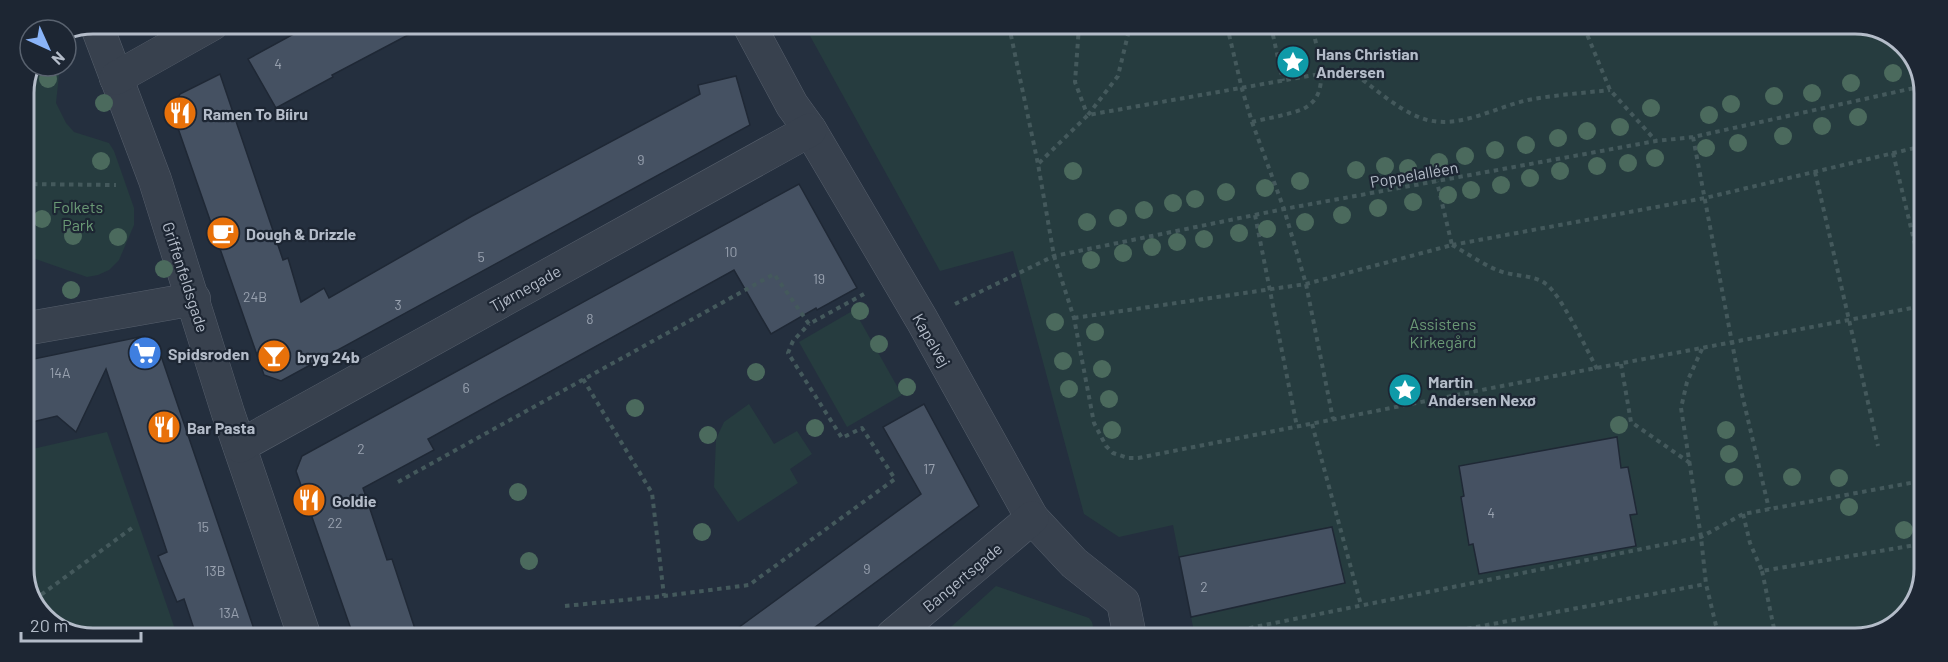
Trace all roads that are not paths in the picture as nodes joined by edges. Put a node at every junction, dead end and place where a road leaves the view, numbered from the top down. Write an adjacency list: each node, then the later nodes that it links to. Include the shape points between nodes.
1 (100, 34): 4 (street, Griffenfeldsgade)
2 (194, 34): 4 (street)
3 (754, 34): 5 (street, Kapelvej)
4 (117, 78): 6 (street, Griffenfeldsgade)
5 (810, 130): 8 (street, Tjørnegade); 9 (street, Kapelvej)
6 (194, 299): 7 (street); 8 (street, Griffenfeldsgade)
7 (34, 327)
8 (240, 446): 10 (street, Griffenfeldsgade)
9 (1032, 518): 11 (street, Bangertsgade); 12 (street, Kapelvej, via 1074,563 1123,602)
10 (301, 627)
11 (903, 627)
12 (1129, 627)

